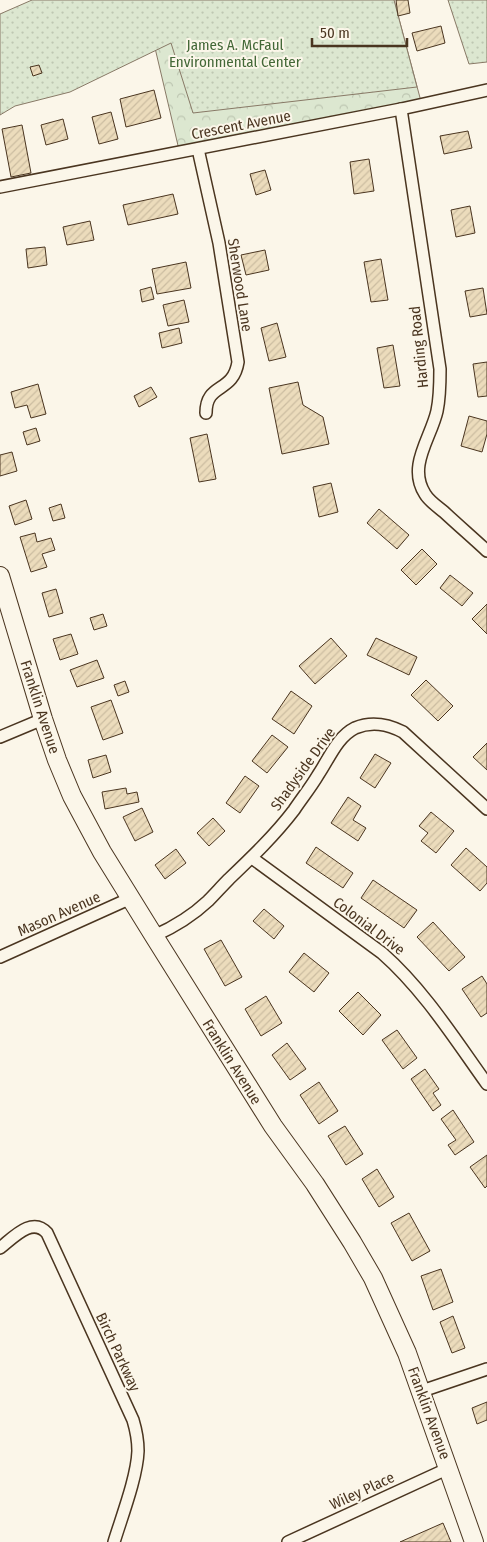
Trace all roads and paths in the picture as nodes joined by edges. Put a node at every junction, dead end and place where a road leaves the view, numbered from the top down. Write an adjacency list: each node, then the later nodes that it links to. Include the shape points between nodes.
1 (487, 90): 2 (street, Crescent Avenue)
2 (401, 109): 3 (street, Crescent Avenue); 6 (street, Harding Road, via 440,369 437,410 418,460 417,472 428,498)
3 (198, 149): 4 (street, Crescent Avenue); 5 (street, Sherwood Lane, via 219,243 238,362 233,378 209,397)
4 (0, 187)
5 (206, 413)
6 (487, 550)
7 (0, 576): 8 (main road, Franklin Avenue)
8 (43, 719): 9 (street); 12 (main road, Franklin Avenue, via 72,796)
9 (0, 737)
10 (487, 809): 11 (street, Shadyside Drive, via 403,732 391,726 368,724 355,728 341,740 293,811)
11 (252, 858): 13 (street, Shadyside Drive, via 192,914); 15 (street, Colonial Drive, via 382,952 400,969 420,991)
12 (131, 898): 13 (main road, Franklin Avenue); 14 (street, Mason Avenue)
13 (154, 936): 18 (main road, Franklin Avenue, via 272,1126 352,1242 391,1315)
14 (0, 957)
15 (487, 1084)
16 (0, 1248): 20 (street, Birch Parkway, via 29,1227 42,1228 47,1233 133,1420 138,1451 136,1469)
17 (487, 1370): 18 (street)
18 (422, 1392): 19 (main road, Franklin Avenue)
19 (449, 1468): 21 (street, Wiley Place); 22 (main road, Franklin Avenue)
20 (114, 1542)
21 (288, 1542)
22 (474, 1542)

